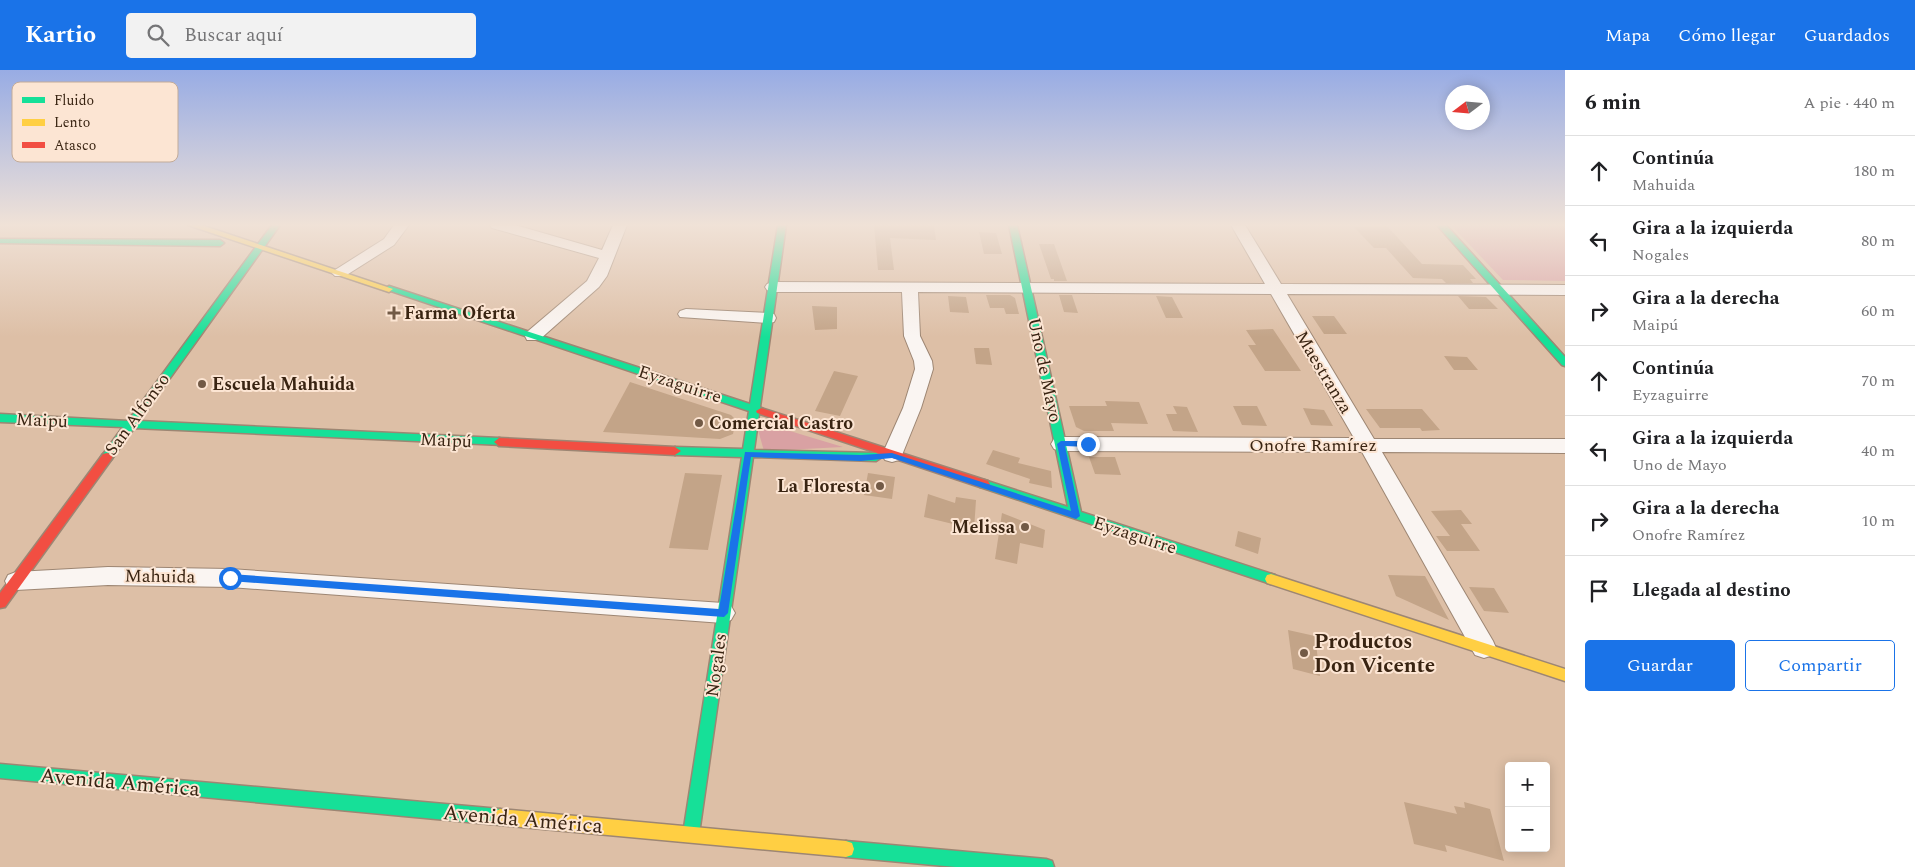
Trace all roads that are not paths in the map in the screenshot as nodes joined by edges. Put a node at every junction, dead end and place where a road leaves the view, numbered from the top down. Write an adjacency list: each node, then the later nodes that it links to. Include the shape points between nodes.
1 (243, 262): 22 (street, San Alfonso)
2 (304, 262): 9 (street, Eyzaguirre)
3 (358, 262): 9 (street)
4 (604, 262): 18 (street, via 593,284)
5 (777, 262): 10 (street, Nogales)
6 (1021, 262): 12 (street, Uno de Mayo)
7 (1260, 262): 13 (street, Maestranza)
8 (1475, 262): 14 (street)
9 (340, 274): 18 (street, Eyzaguirre)
10 (773, 287): 11 (street); 17 (street, Nogales)
11 (910, 288): 12 (street); 27 (street, via 912,336 924,369)
12 (1026, 288): 13 (street); 23 (street, Uno de Mayo)
13 (1275, 288): 14 (street); 24 (street, Maestranza)
14 (1498, 289): 15 (street); 19 (street)
15 (1565, 290)
16 (686, 314): 17 (street)
17 (768, 318): 20 (street, Nogales)
18 (533, 336): 20 (street, Eyzaguirre)
19 (1565, 363)
20 (755, 408): 26 (street, Nogales); 27 (street, Eyzaguirre)
21 (0, 418): 22 (street, Maipú)
22 (129, 424): 26 (street, Maipú); 29 (street, San Alfonso)
23 (1061, 444): 24 (street, Onofre Ramírez); 28 (street, Uno de Mayo)
24 (1368, 445): 25 (street, Onofre Ramírez); 32 (street, Maestranza)
25 (1565, 446)
26 (748, 454): 27 (street, Maipú); 31 (street, Nogales)
27 (892, 456): 28 (street, Eyzaguirre)
28 (1076, 516): 32 (street, Eyzaguirre)
29 (16, 581): 30 (street, San Alfonso); 31 (street, Mahuida, via 108,576 230,578)
30 (0, 603)
31 (724, 613): 35 (street, Nogales)
32 (1484, 648): 33 (street, Eyzaguirre)
33 (1565, 675)
34 (0, 771): 35 (street, Avenida América)
35 (691, 834): 36 (street, Avenida América)
36 (1046, 867)

